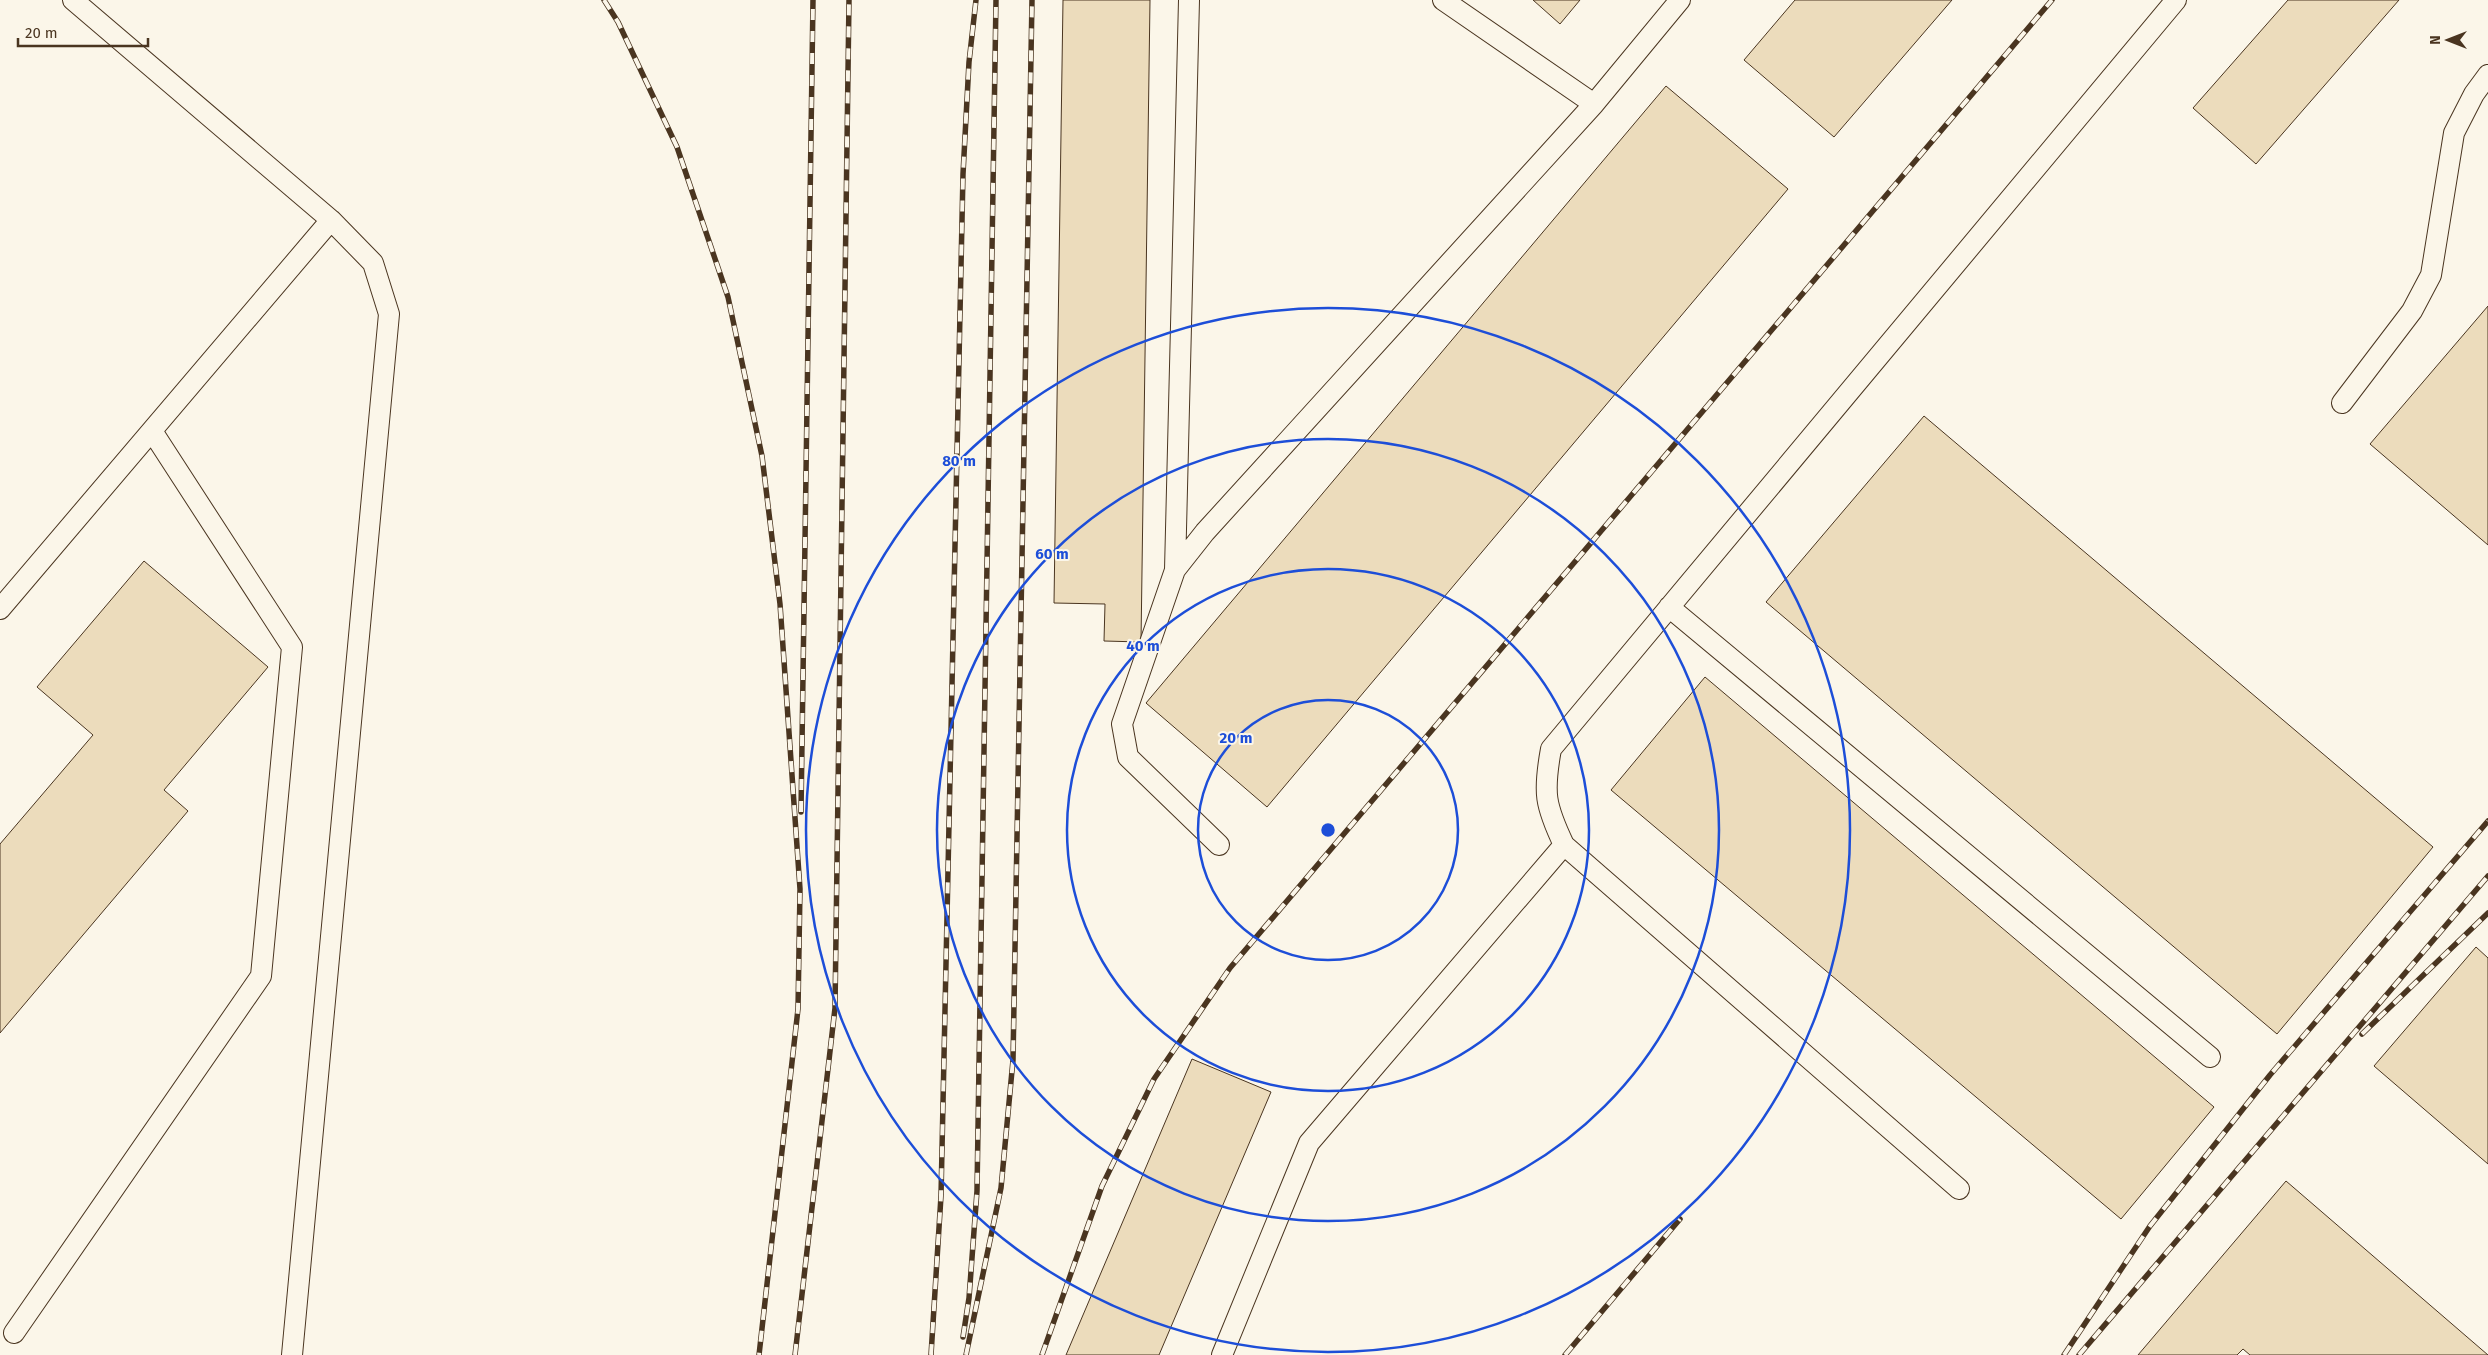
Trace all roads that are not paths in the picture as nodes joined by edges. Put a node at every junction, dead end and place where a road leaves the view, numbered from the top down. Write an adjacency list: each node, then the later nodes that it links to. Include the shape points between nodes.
1 (73, 0): 8 (lane)
2 (1189, 0): 11 (lane)
3 (1443, 0): 7 (lane)
4 (1680, 0): 7 (lane)
5 (2176, 0): 12 (lane)
6 (2488, 75): 9 (lane, via 2454,133 2431,274 2412,312)
7 (1594, 104): 11 (lane, via 1205,532)
8 (331, 220): 10 (lane); 19 (lane, via 373,263 389,314)
9 (2342, 403)
10 (152, 431): 13 (lane); 18 (lane, via 292,647 261,976)
11 (1175, 570): 14 (lane, via 1122,724 1128,756)
12 (1669, 607): 15 (lane, via 1551,749 1545,781 1549,813); 16 (lane)
13 (0, 609)
14 (1219, 845)
15 (1564, 845): 17 (lane); 20 (lane, via 1309,1143)
16 (2210, 1057)
17 (1959, 1189)
18 (14, 1333)
19 (292, 1355)
20 (1222, 1355)

